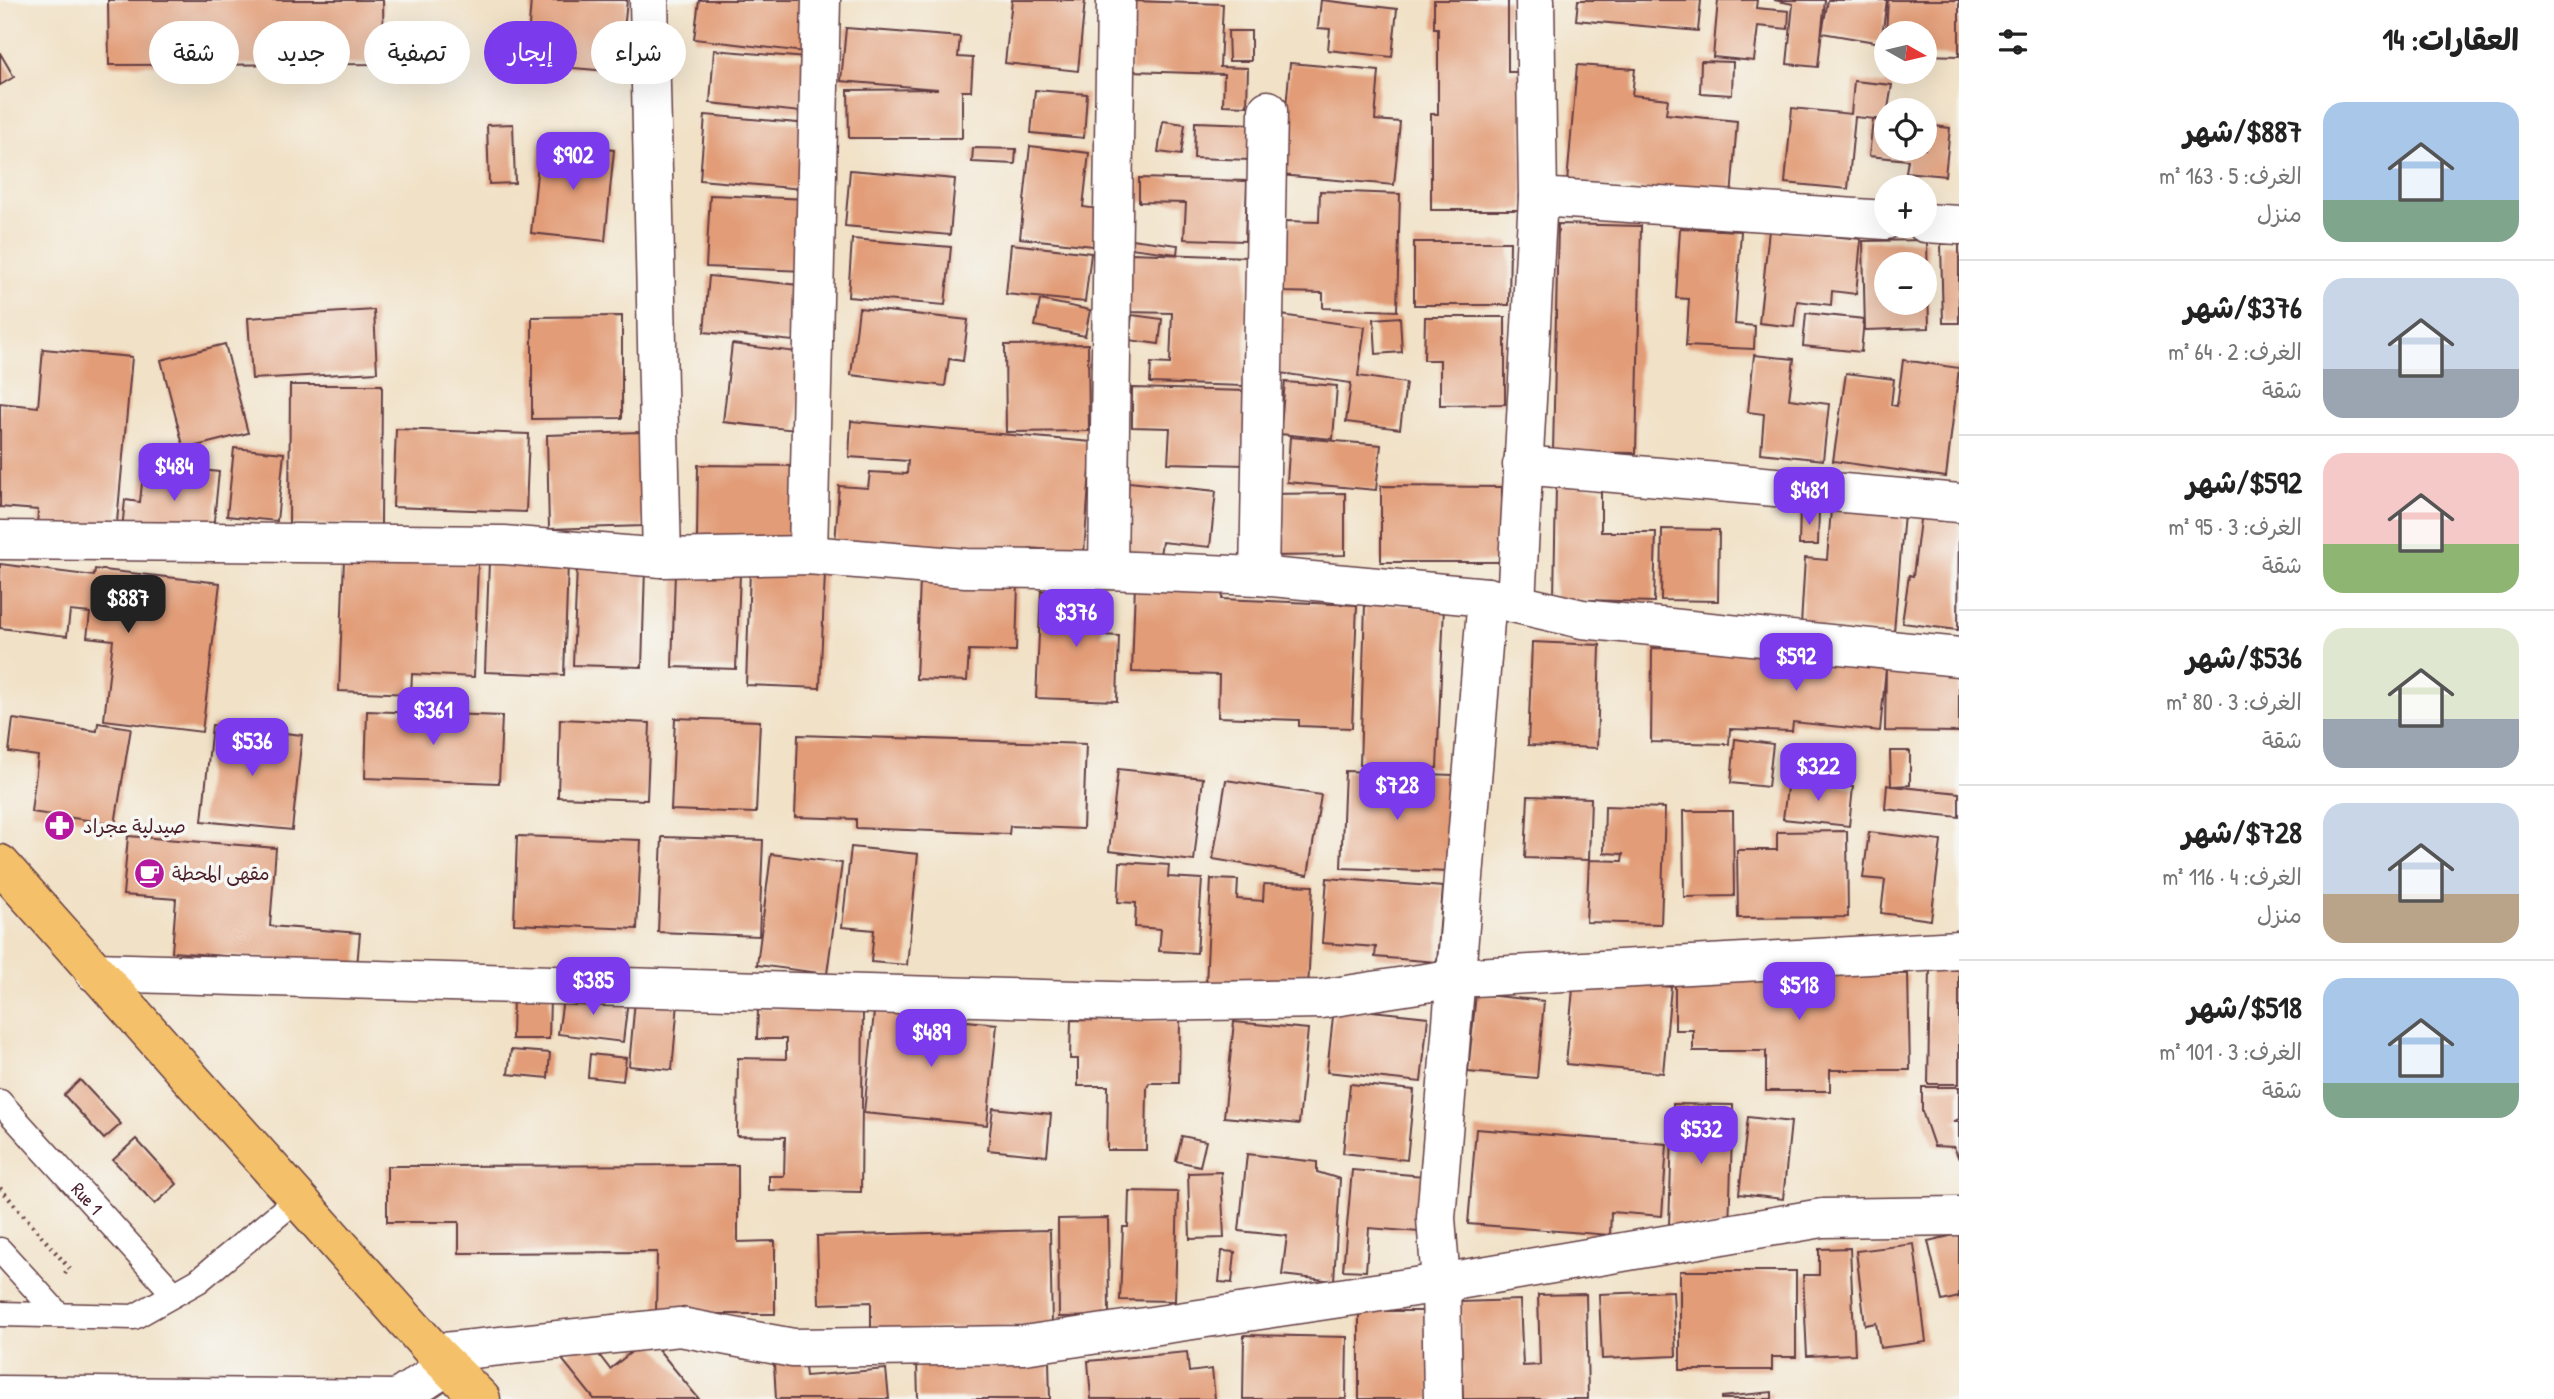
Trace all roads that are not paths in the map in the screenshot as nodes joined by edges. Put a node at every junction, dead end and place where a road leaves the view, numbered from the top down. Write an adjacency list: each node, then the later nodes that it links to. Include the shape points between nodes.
1 (649, 0): 14 (street)
2 (821, 0): 13 (street)
3 (1116, 0): 15 (street)
4 (1535, 0): 6 (street)
5 (1268, 110): 16 (street)
6 (1538, 197): 7 (street); 10 (street)
7 (1874, 219)
8 (1937, 224): 9 (street)
9 (1959, 225)
10 (1522, 465): 11 (street); 17 (street)
11 (1959, 503)
12 (0, 540): 14 (street, via 504,545)
13 (808, 555): 14 (street); 15 (street, via 966,568)
14 (662, 558)
15 (1108, 570): 16 (street)
16 (1259, 576): 17 (street)
17 (1502, 600): 18 (street, via 1582,619); 22 (street)
18 (1959, 657)
19 (0, 864): 21 (main road)
20 (1959, 950): 22 (street)
21 (94, 972): 22 (street, via 1146,1002 1321,999); 24 (main road)
22 (1457, 978): 27 (street, via 1436,1218)
23 (0, 1102): 28 (lane, Rue 1)
24 (297, 1199): 28 (lane, via 198,1281); 31 (main road)
25 (1959, 1216): 27 (street, via 1822,1218)
26 (0, 1250): 30 (lane)
27 (1441, 1283): 31 (street, via 1024,1345 793,1348 680,1327); 34 (street)
28 (174, 1294): 30 (lane, via 134,1317)
29 (0, 1314): 30 (lane)
30 (59, 1315)
31 (441, 1360): 32 (street, via 397,1399); 33 (main road)
32 (0, 1395)
33 (481, 1399)
34 (1443, 1399)

